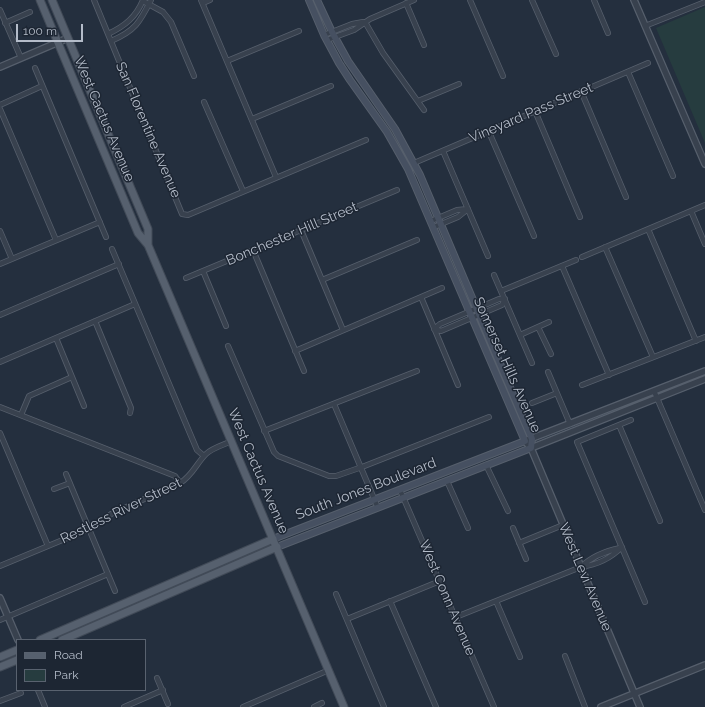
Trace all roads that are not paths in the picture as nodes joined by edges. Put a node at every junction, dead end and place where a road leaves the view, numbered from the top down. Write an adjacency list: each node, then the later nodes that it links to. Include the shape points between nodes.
1 (40, 0): 29 (main road, West Cactus Avenue)
2 (52, 0): 26 (main road, West Cactus Avenue)
3 (94, 0): 24 (street, San Florentine Avenue)
4 (210, 0): 13 (street)
5 (309, 0): 27 (main road, Somerset Hills Avenue)
6 (317, 0): 25 (main road, Somerset Hills Avenue)
7 (414, 0): 16 (street)
8 (470, 0): 39 (street)
9 (532, 0): 31 (street)
10 (594, 0): 23 (street)
11 (634, 0): 21 (street)
12 (143, 1): 14 (street); 24 (street, via 127,24)
13 (202, 1): 33 (street)
14 (150, 2): 28 (street, via 132,30); 38 (street, via 171,22)
15 (705, 2): 21 (street)
16 (406, 3): 19 (street); 30 (street)
17 (0, 10): 20 (street)
18 (30, 12): 20 (street)
19 (365, 22): 25 (street, via 354,30); 44 (street, via 383,53)
20 (5, 23): 32 (street)
21 (645, 26): 55 (street)
22 (299, 31): 33 (street)
23 (608, 33)
24 (108, 34): 28 (street, San Florentine Avenue)
25 (333, 35): 27 (street); 54 (main road, Somerset Hills Avenue, via 353,70 395,128)
26 (68, 38): 29 (street); 76 (main road, West Cactus Avenue, via 148,229)
27 (326, 38): 67 (main road, Somerset Hills Avenue, via 350,80 400,154)
28 (111, 41): 59 (street, San Florentine Avenue, via 181,212 188,215)
29 (57, 42): 32 (street); 76 (main road, West Cactus Avenue, via 138,233)
30 (424, 46)
31 (556, 54)
32 (20, 58): 35 (street)
33 (227, 61): 50 (street)
34 (648, 64): 37 (street, Vineyard Pass Street)
35 (0, 67)
36 (35, 68): 41 (street)
37 (628, 72): 43 (street, Vineyard Pass Street); 56 (street)
38 (194, 76)
39 (503, 76)
40 (459, 84): 44 (street)
41 (42, 86): 46 (street); 66 (street)
42 (331, 86): 50 (street)
43 (581, 92): 49 (street, Vineyard Pass Street); 60 (street)
44 (418, 101): 48 (street)
45 (204, 102): 59 (street)
46 (0, 105)
47 (0, 109): 73 (street)
48 (424, 110)
49 (535, 111): 51 (street, Vineyard Pass Street); 64 (street)
50 (252, 119): 57 (street)
51 (489, 132): 53 (street, Vineyard Pass Street); 71 (street)
52 (366, 140): 57 (street)
53 (443, 151): 54 (street, Vineyard Pass Street); 62 (street)
54 (414, 163): 65 (main road, Somerset Hills Avenue)
55 (705, 164)
56 (673, 176)
57 (276, 177): 59 (street)
58 (397, 190): 69 (street, Bonchester Hill Street)
59 (243, 191)
60 (626, 197)
61 (705, 205): 63 (street)
62 (468, 209): 65 (street, via 458,217); 80 (street)
63 (691, 211): 68 (street); 75 (street)
64 (580, 217)
65 (440, 221): 67 (street); 96 (main road, Somerset Hills Avenue)
66 (100, 222): 72 (street); 73 (street)
67 (432, 224): 98 (main road, Somerset Hills Avenue)
68 (648, 229): 77 (street); 108 (street)
69 (301, 230): 79 (street, Bonchester Hill Street); 90 (street)
70 (0, 231): 82 (street)
71 (534, 236)
72 (106, 237)
73 (56, 240): 82 (street)
74 (418, 240): 90 (street)
75 (705, 244)
76 (148, 245): 140 (main road, West Cactus Avenue)
77 (605, 247): 81 (street); 112 (street)
78 (112, 249): 85 (street)
79 (253, 250): 87 (street, Bonchester Hill Street); 110 (street)
80 (488, 256)
81 (582, 257)
82 (12, 259): 84 (street)
83 (576, 260): 86 (street)
84 (0, 264)
85 (119, 264): 95 (street); 97 (street)
86 (562, 266): 92 (street); 119 (street)
87 (203, 271): 89 (street, Bonchester Hill Street); 101 (street)
88 (494, 275): 92 (street)
89 (186, 278)
90 (322, 280): 104 (street)
91 (442, 288): 93 (street)
92 (502, 291): 94 (street)
93 (421, 297): 103 (street); 104 (street)
94 (505, 299): 96 (street, via 502,305); 105 (street)
95 (135, 304): 99 (street); 142 (street, via 197,450)
96 (478, 312): 98 (street); 139 (main road, Somerset Hills Avenue)
97 (0, 315)
98 (471, 315): 103 (street, via 441,331); 139 (main road, Somerset Hills Avenue)
99 (95, 321): 107 (street); 131 (street, via 131,408)
100 (549, 322): 102 (street)
101 (226, 326)
102 (538, 327): 105 (street); 111 (street)
103 (434, 329): 122 (street)
104 (343, 330): 110 (street)
105 (520, 335): 114 (street)
106 (705, 337): 108 (street)
107 (56, 338): 113 (street); 120 (street)
108 (696, 341): 112 (street)
109 (228, 346): 137 (street)
110 (295, 351): 115 (street)
111 (551, 354)
112 (653, 357): 119 (street)
113 (0, 362)
114 (532, 363)
115 (304, 371)
116 (417, 371): 127 (street)
117 (705, 371): 124 (street, South Jones Boulevard)
118 (548, 372): 125 (street)
119 (609, 374): 123 (street)
120 (72, 377): 129 (street); 132 (street, via 29,396)
121 (705, 379): 126 (street, South Jones Boulevard)
122 (458, 385)
123 (582, 385)
124 (654, 390): 126 (street); 135 (street, South Jones Boulevard)
125 (557, 393): 128 (street); 135 (street)
126 (658, 398): 141 (street, South Jones Boulevard); 154 (street)
127 (334, 404): 137 (street); 144 (street)
128 (532, 404)
129 (84, 406)
130 (0, 407): 132 (street)
131 (130, 413)
132 (21, 415): 148 (street, via 175,476)
133 (489, 417): 144 (street)
134 (631, 420): 136 (street)
135 (570, 424): 139 (street, South Jones Boulevard)
136 (619, 425): 156 (street); 165 (street, via 577,442)
137 (264, 431): 144 (street, via 276,454 301,465 333,476)
138 (0, 433): 163 (street)
139 (529, 440): 141 (main road, Somerset Hills Avenue); 150 (main road, South Jones Boulevard)
140 (232, 441): 142 (street, Restless River Street, via 209,451); 161 (main road, West Cactus Avenue)
141 (531, 448): 143 (main road, South Jones Boulevard); 157 (street, West Levi Avenue)
142 (204, 456): 148 (street, Restless River Street, via 188,478)
143 (486, 466): 146 (main road, South Jones Boulevard); 155 (street)
144 (362, 467): 152 (street)
145 (66, 474): 147 (street)
146 (447, 481): 151 (main road, South Jones Boulevard); 158 (street)
147 (70, 482): 149 (street); 160 (street)
148 (180, 483): 160 (street, Restless River Street, via 111,514)
149 (54, 489)
150 (400, 490): 151 (street, West Conn Avenue); 152 (main road, South Jones Boulevard)
151 (404, 498): 153 (main road, South Jones Boulevard); 170 (street, West Conn Avenue)
152 (375, 500): 153 (street); 161 (main road, South Jones Boulevard)
153 (378, 508): 164 (main road, South Jones Boulevard)
154 (705, 510)
155 (508, 511)
156 (660, 521)
157 (563, 525): 162 (street); 168 (street, West Levi Avenue)
158 (468, 528)
159 (513, 528): 162 (street)
160 (89, 529): 163 (street, Restless River Street); 169 (street)
161 (273, 539): 164 (main road, West Cactus Avenue); 182 (main road, South Jones Boulevard)
162 (519, 543): 166 (street)
163 (48, 546): 167 (street, Restless River Street)
164 (277, 547): 183 (main road, South Jones Boulevard); 191 (main road, West Cactus Avenue)
165 (622, 547): 168 (street, via 613,556); 176 (street)
166 (526, 559)
167 (0, 566)
168 (581, 567): 174 (street); 196 (street, West Levi Avenue)
169 (108, 574): 171 (street); 177 (street)
170 (440, 581): 175 (street); 178 (street, West Conn Avenue)
171 (115, 591)
172 (336, 594): 179 (street)
173 (0, 598): 177 (street)
174 (496, 600): 178 (street); 187 (street)
175 (390, 601): 179 (street); 206 (street)
176 (645, 602)
177 (8, 616): 180 (street); 181 (street)
178 (456, 617): 207 (street, West Conn Avenue)
179 (347, 619): 205 (street)
180 (0, 620)
181 (18, 639)
182 (42, 639)
183 (64, 639)
184 (16, 650): 186 (main road)
185 (564, 656): 208 (street)
186 (0, 657)
187 (520, 657)
188 (16, 660): 190 (main road)
189 (705, 665): 196 (street)
190 (0, 667)
191 (329, 670): 202 (street); 204 (main road, West Cactus Avenue)
192 (157, 678): 193 (street)
193 (163, 690): 199 (street); 201 (street)
194 (38, 691): 200 (street)
195 (21, 693): 197 (street)
196 (634, 693): 209 (street); 210 (street, West Levi Avenue)
197 (0, 702)
198 (322, 703): 203 (street)
199 (168, 704)
200 (45, 707)
201 (124, 707)
202 (244, 707)
203 (314, 707)
204 (344, 707)
205 (384, 707)
206 (436, 707)
207 (494, 707)
208 (585, 707)
209 (601, 707)
210 (640, 707)

